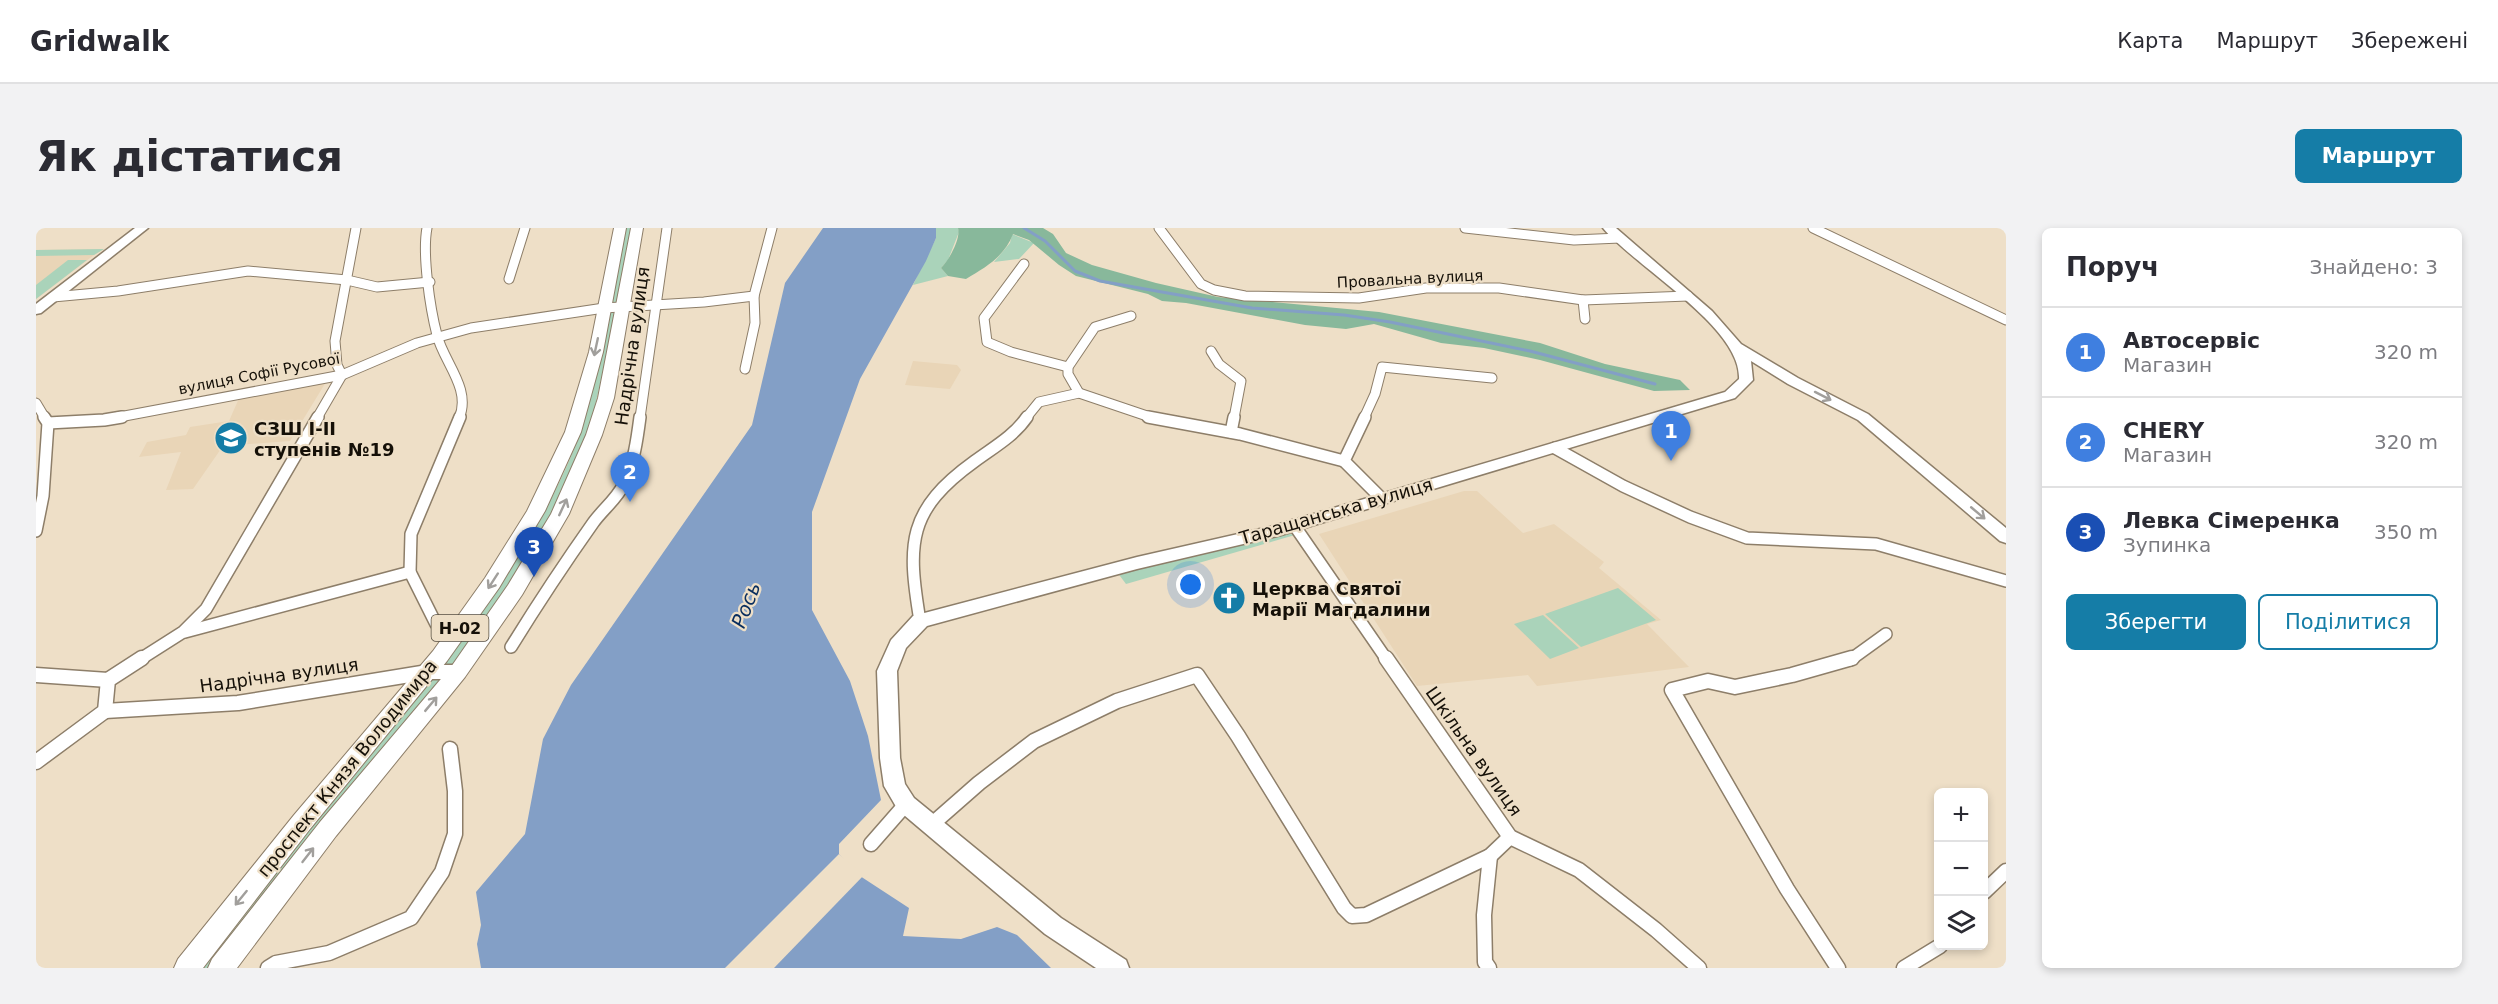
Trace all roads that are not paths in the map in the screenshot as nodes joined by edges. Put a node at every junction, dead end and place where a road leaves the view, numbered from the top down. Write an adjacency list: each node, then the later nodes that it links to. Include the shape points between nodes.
1 (142, 228): 20 (street)
2 (356, 228): 16 (street)
3 (426, 228): 17 (street, via 424,245)
4 (525, 228): 15 (street)
5 (620, 228): 23 (main road, проспект Князя Володимира / Н-02)
6 (637, 228): 23 (main road, проспект Князя Володимира / Н-02)
7 (667, 228): 22 (street, Надрічна вулиця)
8 (772, 228): 18 (street)
9 (1158, 228): 21 (street, Провальна вулиця, via 1201,284 1227,294 1359,298 1426,288 1499,288)
10 (1466, 228): 13 (street, via 1574,240)
11 (1609, 228): 13 (street)
12 (1813, 228): 27 (street)
13 (1620, 238): 19 (street)
14 (1024, 264): 31 (street, via 984,318 987,342)
15 (509, 279)
16 (347, 280): 17 (street, via 358,285 399,286); 20 (street, via 248,271); 33 (street, via 339,308 335,365)
17 (430, 282): 28 (street)
18 (754, 296): 22 (street, вулиця Софії Русової); 32 (street, via 754,325)
19 (1688, 296): 21 (street, Провальна вулиця); 29 (street)
20 (53, 297): 24 (street)
21 (1583, 300): 26 (street)
22 (657, 305): 23 (street, вулиця Софії Русової); 53 (street, Надрічна вулиця, via 635,454 625,486 597,517)
23 (613, 307): 28 (street, вулиця Софії Русової); 54 (main road, проспект Князя Володимира / Н-02, one-way to 54, via 573,432 536,511 492,584); 55 (main road, проспект Князя Володимира / Н-02, one-way to 23, via 515,590 560,514 594,435 606,398)
24 (36, 310)
25 (1131, 316): 31 (street, via 1095,327)
26 (1584, 319)
27 (2006, 320)
28 (437, 336): 33 (street, вулиця Софії Русової); 47 (street, via 460,387 462,412 411,534)
29 (1736, 346): 35 (street, via 1746,365); 36 (street)
30 (1211, 351): 40 (street, via 1219,364 1241,381)
31 (1068, 367): 37 (street)
32 (745, 369)
33 (342, 375): 39 (street, вулиця Софії Русової, via 105,420); 51 (street, via 206,609)
34 (1492, 378): 42 (street, via 1382,367 1375,394)
35 (1746, 380): 36 (street, via 1760,376); 41 (street, Таращанська вулиця, via 1730,395)
36 (1793, 381): 46 (street, one-way to 46, via 1863,417)
37 (1079, 393): 40 (street, via 1142,415); 49 (street, via 1035,404 1017,431 964,469 926,506 914,537 912,574)
38 (36, 403): 39 (street)
39 (48, 423): 45 (street, via 43,496)
40 (1231, 432): 42 (street)
41 (1556, 448): 43 (street, Таращанська вулиця); 48 (street, via 1680,513 1747,538 1876,544)
42 (1344, 461): 43 (street)
43 (1382, 499): 44 (street, Таращанська вулиця)
44 (1294, 525): 49 (street, Таращанська вулиця); 63 (street, Шкільна вулиця)
45 (36, 531)
46 (2006, 537)
47 (410, 572): 50 (street); 51 (street)
48 (2006, 580)
49 (920, 621): 61 (street, via 897,645 887,671 890,758 895,786)
50 (436, 624)
51 (183, 632): 57 (street)
52 (1886, 634): 75 (street, via 1848,661 1803,673 1735,687 1708,681 1672,690 1787,889)
53 (511, 647)
54 (428, 672): 55 (street, Надрічна вулиця); 58 (street, Надрічна вулиця, via 238,703); 69 (main road, проспект Князя Володимира / Н-02, one-way to 69, via 302,822)
55 (458, 672): 70 (main road, проспект Князя Володимира / Н-02, one-way to 55, via 328,829)
56 (36, 675): 57 (street)
57 (108, 680): 58 (street)
58 (105, 711): 60 (street)
59 (450, 748): 71 (street, via 454,834 442,872 411,918 329,953)
60 (36, 762)
61 (906, 804): 62 (street); 64 (street)
62 (930, 826): 65 (street, via 1034,741 1117,701 1197,675 1352,916 1366,915); 72 (street, via 1053,926)
63 (1510, 837): 65 (street); 74 (street, Шкільна вулиця, via 1579,870)
64 (871, 844)
65 (1490, 856): 73 (street, via 1484,915 1485,962)
66 (2006, 871): 67 (street)
67 (1988, 887)
68 (1934, 949): 76 (street)
69 (187, 968)
70 (221, 968)
71 (268, 968)
72 (1117, 968)
73 (1490, 968)
74 (1699, 968)
75 (1838, 968)
76 (1904, 968)

